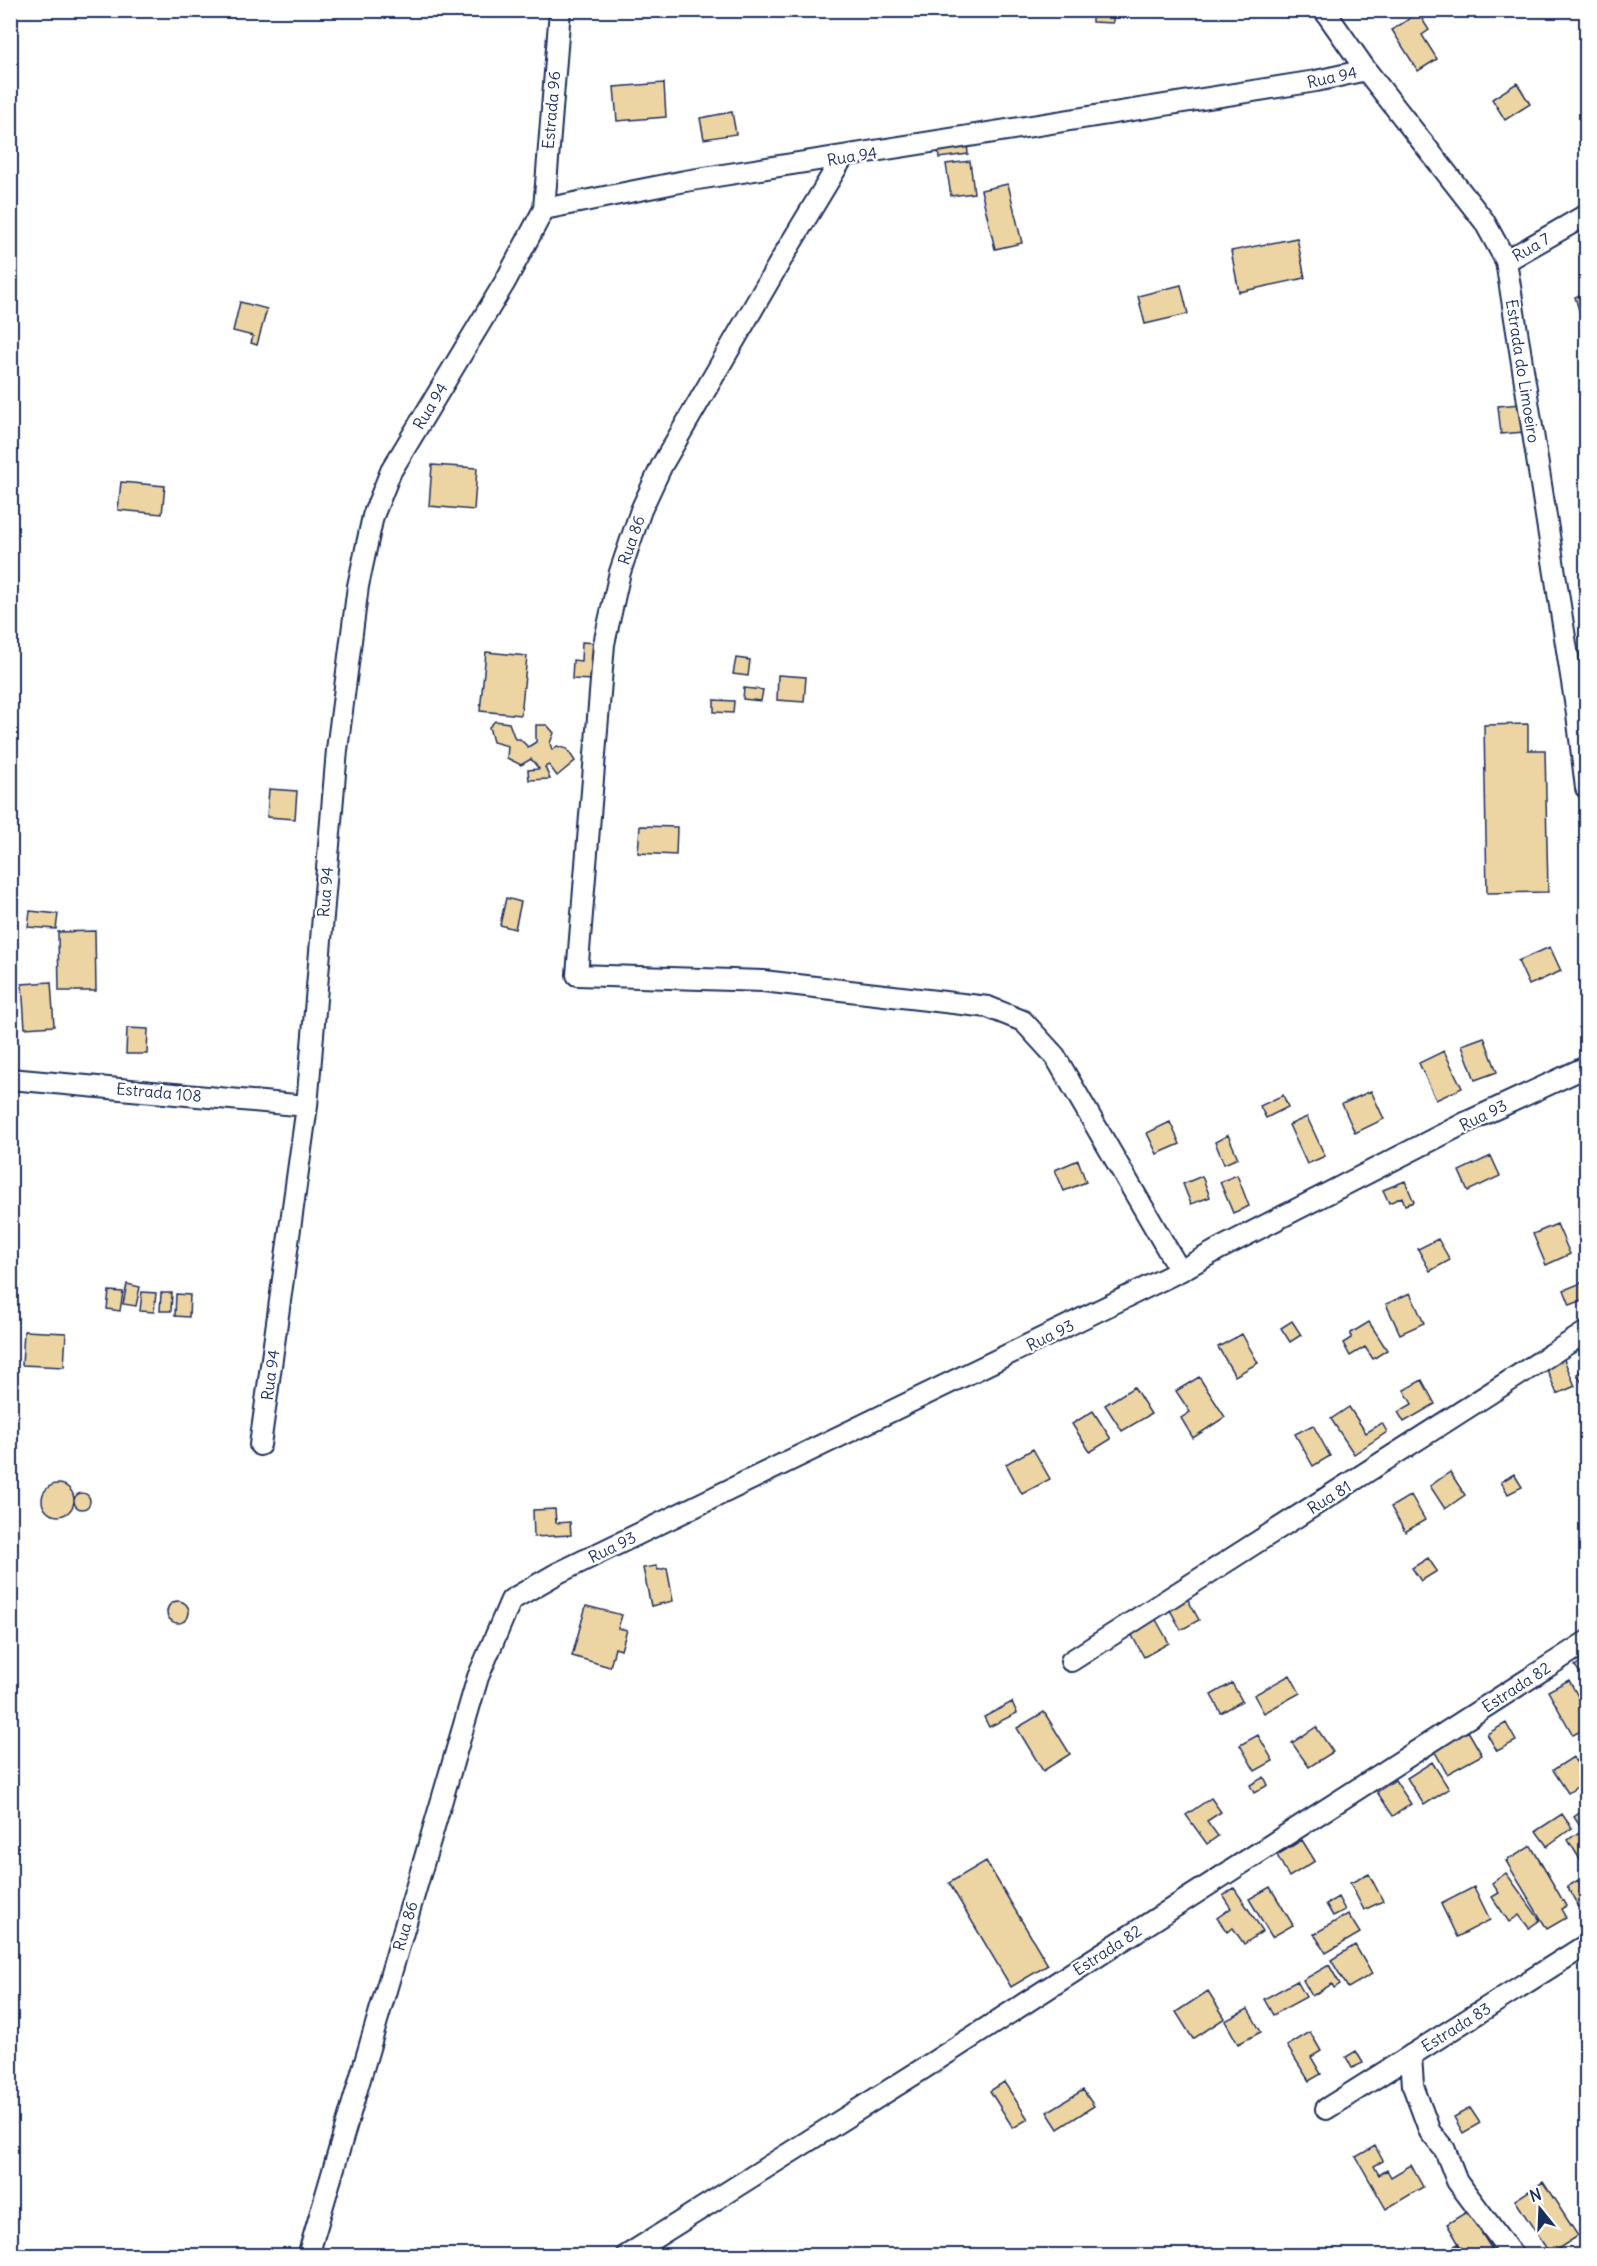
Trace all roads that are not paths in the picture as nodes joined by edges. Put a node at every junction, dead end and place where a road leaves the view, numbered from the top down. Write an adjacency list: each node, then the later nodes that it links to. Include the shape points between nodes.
1 (560, 10): 5 (street, Estrada 96)
2 (1324, 10): 3 (street, Estrada do Limoeiro)
3 (1365, 70): 4 (street, Rua 94); 7 (street, Estrada do Limoeiro, via 1484,221)
4 (843, 157): 5 (street, Rua 94, via 685,181); 13 (street, Rua 86, via 662,465 641,510 620,572 604,644 577,975 763,981 988,1007 1023,1021 1055,1056)
5 (544, 209): 12 (street, Rua 94, via 506,282 391,471 373,516 358,586 337,750)
6 (1587, 215): 7 (street, Rua 7)
7 (1506, 261): 8 (street, Estrada do Limoeiro)
8 (1582, 711): 9 (street, Estrada do Limoeiro)
9 (1587, 788)
10 (1587, 1066): 13 (street, Rua 93, via 1467,1122)
11 (10, 1079): 12 (street, Estrada 108)
12 (307, 1106): 15 (street, Rua 94)
13 (1180, 1271): 16 (street, Rua 93)
14 (1587, 1332): 18 (street, Rua 81)
15 (260, 1445)
16 (511, 1600): 22 (street, Rua 86, via 478,1677)
17 (1587, 1642): 23 (street, Estrada 82)
18 (1071, 1661)
19 (1587, 1945): 20 (street, Estrada 83)
20 (1411, 2055): 21 (street, Estrada 83); 24 (street, via 1413,2086 1430,2132 1445,2150 1457,2181)
21 (1326, 2109)
22 (308, 2256)
23 (626, 2256)
24 (1513, 2256)

